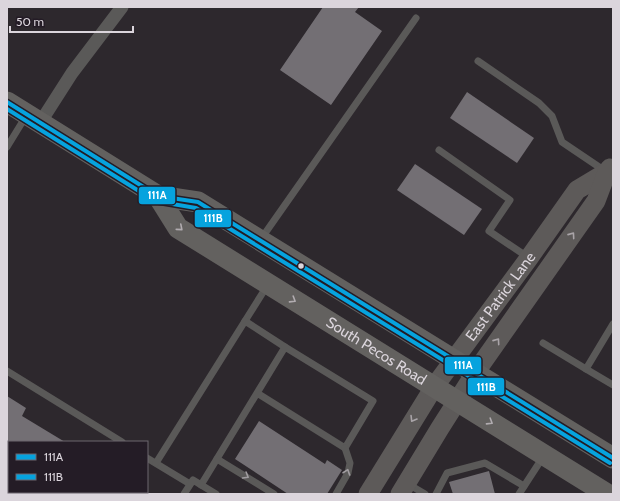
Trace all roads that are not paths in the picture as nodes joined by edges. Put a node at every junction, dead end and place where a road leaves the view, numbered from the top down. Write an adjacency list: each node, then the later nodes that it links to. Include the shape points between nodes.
1 (122, 7): 5 (street)
2 (416, 18): 10 (lane)
3 (478, 61): 8 (lane, via 539,103 552,116 562,142)
4 (7, 102): 5 (main road, South Pecos Road)
5 (34, 118): 6 (lane); 9 (main road, South Pecos Road)
6 (7, 147)
7 (439, 150): 11 (lane, via 510,200 489,231)
8 (610, 168): 11 (main road, East Patrick Lane, via 577,190); 20 (main road, East Patrick Lane, one-way to 8, via 596,202)
9 (158, 196): 10 (main road, South Pecos Road, via 198,202); 12 (main road, South Pecos Road, one-way to 12, via 178,228)
10 (259, 240): 17 (main road, South Pecos Road)
11 (529, 258): 17 (main road, East Patrick Lane)
12 (268, 284): 13 (lane); 22 (main road, South Pecos Road, one-way to 22)
13 (245, 322): 16 (lane); 31 (lane)
14 (613, 324): 18 (lane)
15 (543, 343): 18 (lane)
16 (285, 347): 23 (lane); 26 (lane, via 373,402)
17 (454, 360): 20 (main road, South Pecos Road); 22 (main road, East Patrick Lane)
18 (586, 369): 21 (lane)
19 (7, 370): 25 (lane)
20 (475, 373): 24 (main road, East Patrick Lane); 28 (main road, South Pecos Road)
21 (613, 385)
22 (434, 387): 24 (main road, South Pecos Road); 41 (main road, East Patrick Lane, one-way to 41)
23 (257, 393): 26 (lane); 30 (lane)
24 (457, 401): 27 (main road, South Pecos Road, one-way to 27); 35 (main road, East Patrick Lane)
25 (120, 441)
26 (346, 448): 40 (lane, one-way to 26, via 348,473 350,463)
27 (544, 456): 34 (lane); 36 (main road, South Pecos Road)
28 (613, 458)
29 (148, 459): 31 (lane)
30 (217, 459): 33 (lane); 39 (lane, one-way to 39)
31 (156, 463): 32 (lane)
32 (190, 484): 33 (lane, via 193,480); 37 (lane)
33 (201, 485): 38 (lane)
34 (524, 486): 43 (lane, via 485,463 448,473); 44 (lane)
35 (404, 488): 42 (lane)
36 (601, 493)
37 (184, 494)
38 (216, 494)
39 (274, 494)
40 (336, 494)
41 (368, 494)
42 (425, 494)
43 (436, 494)
44 (519, 494)

